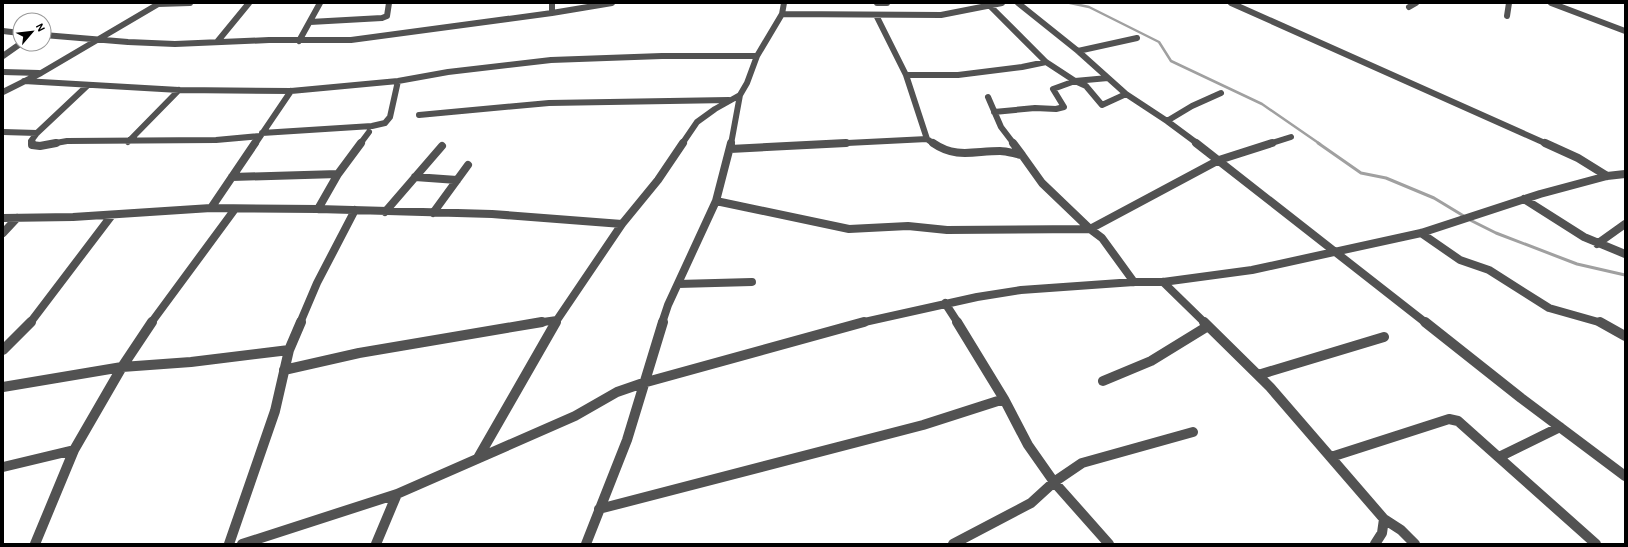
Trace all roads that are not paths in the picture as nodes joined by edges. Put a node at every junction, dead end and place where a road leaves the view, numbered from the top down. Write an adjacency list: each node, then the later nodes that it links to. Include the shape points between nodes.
1 (159, 3): 2 (street); 27 (street)
2 (190, 3)
3 (249, 3): 29 (street)
4 (320, 3): 23 (street)
5 (389, 3): 23 (street, via 387,16 382,18)
6 (552, 3): 19 (street)
7 (612, 3): 19 (street)
8 (784, 3): 20 (street)
9 (877, 3): 10 (street)
10 (887, 3)
11 (1002, 3): 17 (street)
12 (1018, 3): 31 (street)
13 (1231, 3): 68 (street, via 1578,158)
14 (1416, 3): 18 (street)
15 (1509, 3): 22 (street)
16 (1551, 3): 24 (street)
17 (988, 4): 21 (street, via 941,15); 34 (street)
18 (1409, 7)
19 (552, 13): 28 (street, via 375,38)
20 (782, 14): 21 (street); 33 (street)
21 (876, 15): 37 (street)
22 (1507, 16)
23 (310, 22): 28 (street)
24 (1625, 31)
25 (52, 36): 27 (street)
26 (1137, 38): 31 (street)
27 (101, 39): 29 (street, via 167,44); 36 (street)
28 (299, 40): 29 (street)
29 (217, 42)
30 (12, 50): 32 (street)
31 (1078, 51): 38 (street)
32 (3, 56)
33 (757, 56): 40 (street, via 551,60 448,72); 47 (street)
34 (1046, 62): 37 (street, via 958,75); 41 (street)
35 (3, 72): 36 (street)
36 (42, 73): 39 (street)
37 (906, 75): 59 (street)
38 (1108, 78): 41 (street); 48 (street)
39 (24, 81): 42 (street); 44 (street)
40 (398, 81): 45 (street); 57 (street, via 390,117 384,122 372,126)
41 (1075, 81): 48 (street, via 1086,86 1102,105); 51 (street, via 1053,89 1064,107)
42 (88, 85): 43 (street); 56 (street)
43 (178, 90): 45 (street); 60 (street)
44 (3, 91)
45 (291, 91): 57 (street)
46 (1221, 93): 53 (street)
47 (740, 94): 50 (street); 62 (street)
48 (1126, 94): 53 (street)
49 (988, 97): 51 (street)
50 (730, 100): 52 (street, via 549,103); 83 (street, via 697,122 658,180)
51 (994, 112): 63 (street, via 1001,127)
52 (419, 115)
53 (1167, 121): 64 (street)
54 (3, 132): 56 (street)
55 (369, 132): 66 (street)
56 (37, 133): 60 (street, via 31,141 35,146 66,142)
57 (261, 134): 60 (street, via 216,140); 69 (street)
58 (1291, 137): 64 (street)
59 (927, 139): 62 (street); 63 (street, via 943,150 953,153 1002,151)
60 (128, 142)
61 (442, 146): 70 (street)
62 (730, 148): 73 (street)
63 (1022, 155): 85 (street, via 1042,183)
64 (1219, 160): 85 (street); 89 (street)
65 (468, 165): 71 (street)
66 (338, 174): 69 (street); 76 (street)
67 (1625, 174): 68 (street)
68 (1607, 176): 72 (street)
69 (232, 177): 74 (street)
70 (415, 177): 71 (street); 78 (street)
71 (457, 180): 79 (street)
72 (1524, 199): 87 (street); 88 (street)
73 (716, 201): 85 (street, via 849,229 908,226 947,230); 94 (street)
74 (211, 208): 75 (street); 80 (street)
75 (235, 209): 76 (street); 102 (street)
76 (318, 209): 77 (street)
77 (356, 210): 78 (street); 101 (street, via 317,283)
78 (385, 212): 79 (street)
79 (433, 213): 83 (street, via 492,214)
80 (112, 215): 82 (street); 100 (street, via 35,318)
81 (3, 218): 82 (street)
82 (17, 218): 86 (street)
83 (622, 224): 96 (street)
84 (1625, 224): 88 (street)
85 (1090, 229): 92 (street, via 1102,238)
86 (3, 233)
87 (1421, 233): 89 (street); 98 (street, via 1460,260 1489,270 1549,308 1597,321)
88 (1597, 244): 90 (street)
89 (1336, 251): 93 (street, via 1252,270); 109 (street)
90 (1625, 254)
91 (752, 282): 94 (street)
92 (1134, 282): 93 (street); 95 (street, via 1021,290)
93 (1163, 282): 97 (street)
94 (678, 284): 106 (street, via 668,305)
95 (945, 304): 106 (street, via 873,320); 108 (street)
96 (557, 320): 103 (street, via 359,353); 114 (street)
97 (1208, 326): 104 (street); 105 (street, via 1151,361)
98 (1625, 336)
99 (1384, 338): 104 (street)
100 (3, 350)
101 (289, 350): 102 (street, via 191,362); 103 (street)
102 (122, 367): 107 (street); 111 (street)
103 (284, 370): 122 (street, via 276,412)
104 (1258, 375): 112 (street)
105 (1103, 381)
106 (643, 383): 114 (street, via 617,392 575,416); 119 (street, via 627,440)
107 (3, 387)
108 (1004, 400): 117 (street, via 1028,445); 119 (street, via 923,425)
109 (1560, 427): 113 (street); 116 (street)
110 (1193, 432): 117 (street, via 1082,463)
111 (74, 450): 115 (street); 121 (street)
112 (1331, 457): 113 (street, via 1449,419 1458,421); 120 (street)
113 (1499, 457): 130 (street)
114 (478, 458): 118 (street)
115 (3, 467)
116 (1625, 476)
117 (1054, 482): 126 (street, via 1031,503); 127 (street)
118 (397, 494): 123 (street); 124 (street)
119 (599, 509): 125 (street)
120 (1384, 519): 128 (street, via 1382,533); 129 (street, via 1402,530)
121 (35, 544)
122 (230, 544)
123 (242, 544)
124 (376, 544)
125 (586, 544)
126 (953, 544)
127 (1109, 544)
128 (1375, 544)
129 (1415, 544)
130 (1596, 544)

